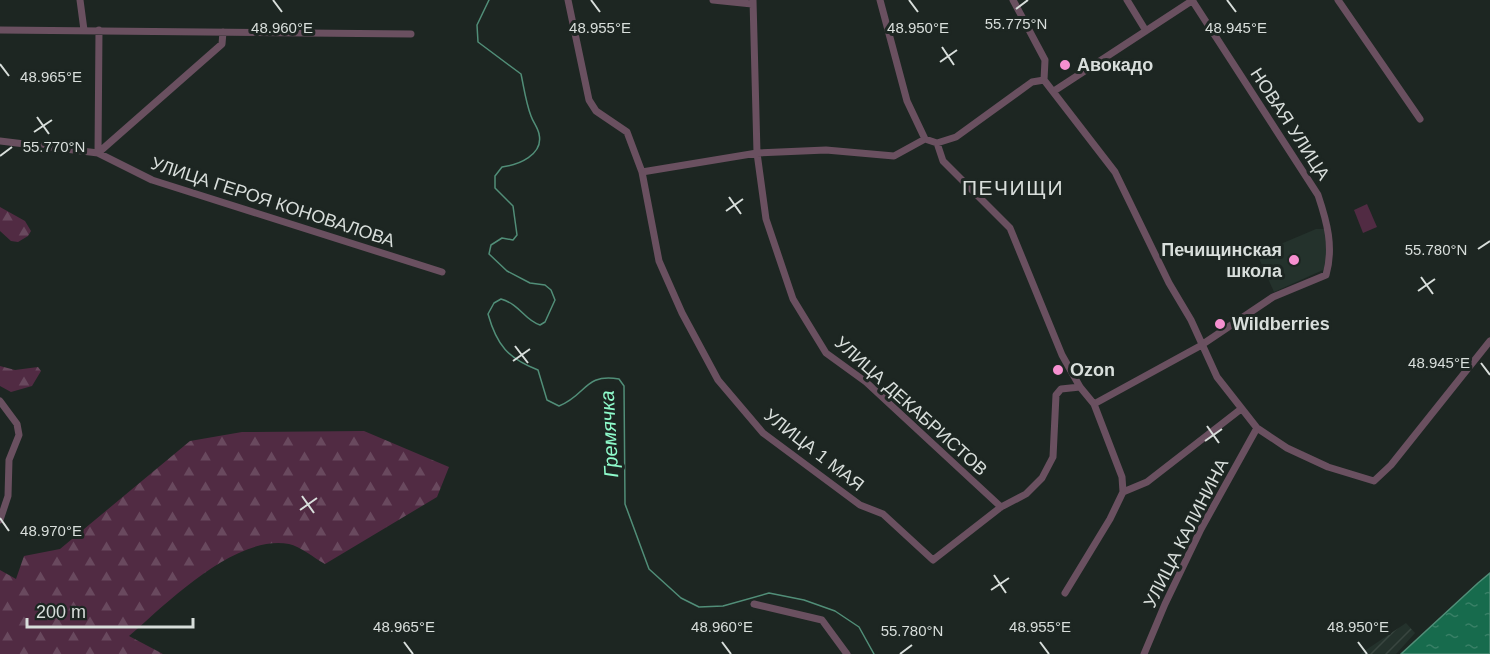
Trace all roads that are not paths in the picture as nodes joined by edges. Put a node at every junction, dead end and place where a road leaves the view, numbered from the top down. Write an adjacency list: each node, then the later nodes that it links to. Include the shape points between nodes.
1 (80, 0): 11 (street)
2 (568, 0): 24 (street, УЛИЦА 1 МАЯ, via 589,100 596,111 627,132)
3 (713, 0): 9 (street)
4 (880, 0): 19 (street, via 907,101)
5 (1012, 0): 16 (street, via 1045,60)
6 (1127, 0): 13 (street)
7 (1192, 0): 13 (street); 27 (street, НОВАЯ УЛИЦА, via 1318,195 1327,222 1331,257 1326,275 1273,297)
8 (1338, 0): 18 (street)
9 (752, 2): 23 (street, УЛИЦА ДЕКАБРИСТОВ)
10 (0, 30): 11 (street)
11 (84, 30): 12 (street)
12 (99, 30): 14 (street); 22 (street)
13 (1146, 31): 17 (street)
14 (223, 32): 15 (street); 22 (street, via 222,44)
15 (411, 34)
16 (1044, 80): 17 (street); 21 (street, via 1032,82 956,137)
17 (1054, 91): 27 (street, via 1115,172 1191,320)
18 (1420, 118)
19 (925, 139): 21 (street); 23 (street, via 894,156 826,150)
20 (0, 141): 22 (street, УЛИЦА ГЕРОЯ КОНОВАЛОВА)
21 (937, 143): 28 (street, via 943,161 1010,228 1062,355)
22 (98, 153): 25 (street, УЛИЦА ГЕРОЯ КОНОВАЛОВА, via 152,180)
23 (757, 153): 24 (street); 34 (street, УЛИЦА ДЕКАБРИСТОВ, via 771,241 793,299 826,353 866,382)
24 (642, 172): 34 (street, УЛИЦА 1 МАЯ, via 660,261 682,313 718,380 763,433 860,505 883,514 933,560)
25 (442, 272)
26 (1490, 341): 32 (street, via 1374,481 1328,467 1287,448)
27 (1200, 346): 30 (street); 31 (street, via 1216,377)
28 (1080, 387): 30 (street); 34 (street, via 1061,389 1056,394 1053,457 1042,478 1026,494)
29 (0, 401): 35 (street, via 17,424 19,435 9,460 8,496)
30 (1094, 404): 33 (street, via 1122,477)
31 (1241, 409): 32 (street); 33 (street, via 1147,482)
32 (1257, 428): 39 (street, УЛИЦА КАЛИНИНА, via 1201,529)
33 (1123, 492): 36 (street)
34 (1001, 507)
35 (0, 520)
36 (1065, 593)
37 (754, 604): 38 (street, via 822,620)
38 (847, 654)
39 (1144, 654)

